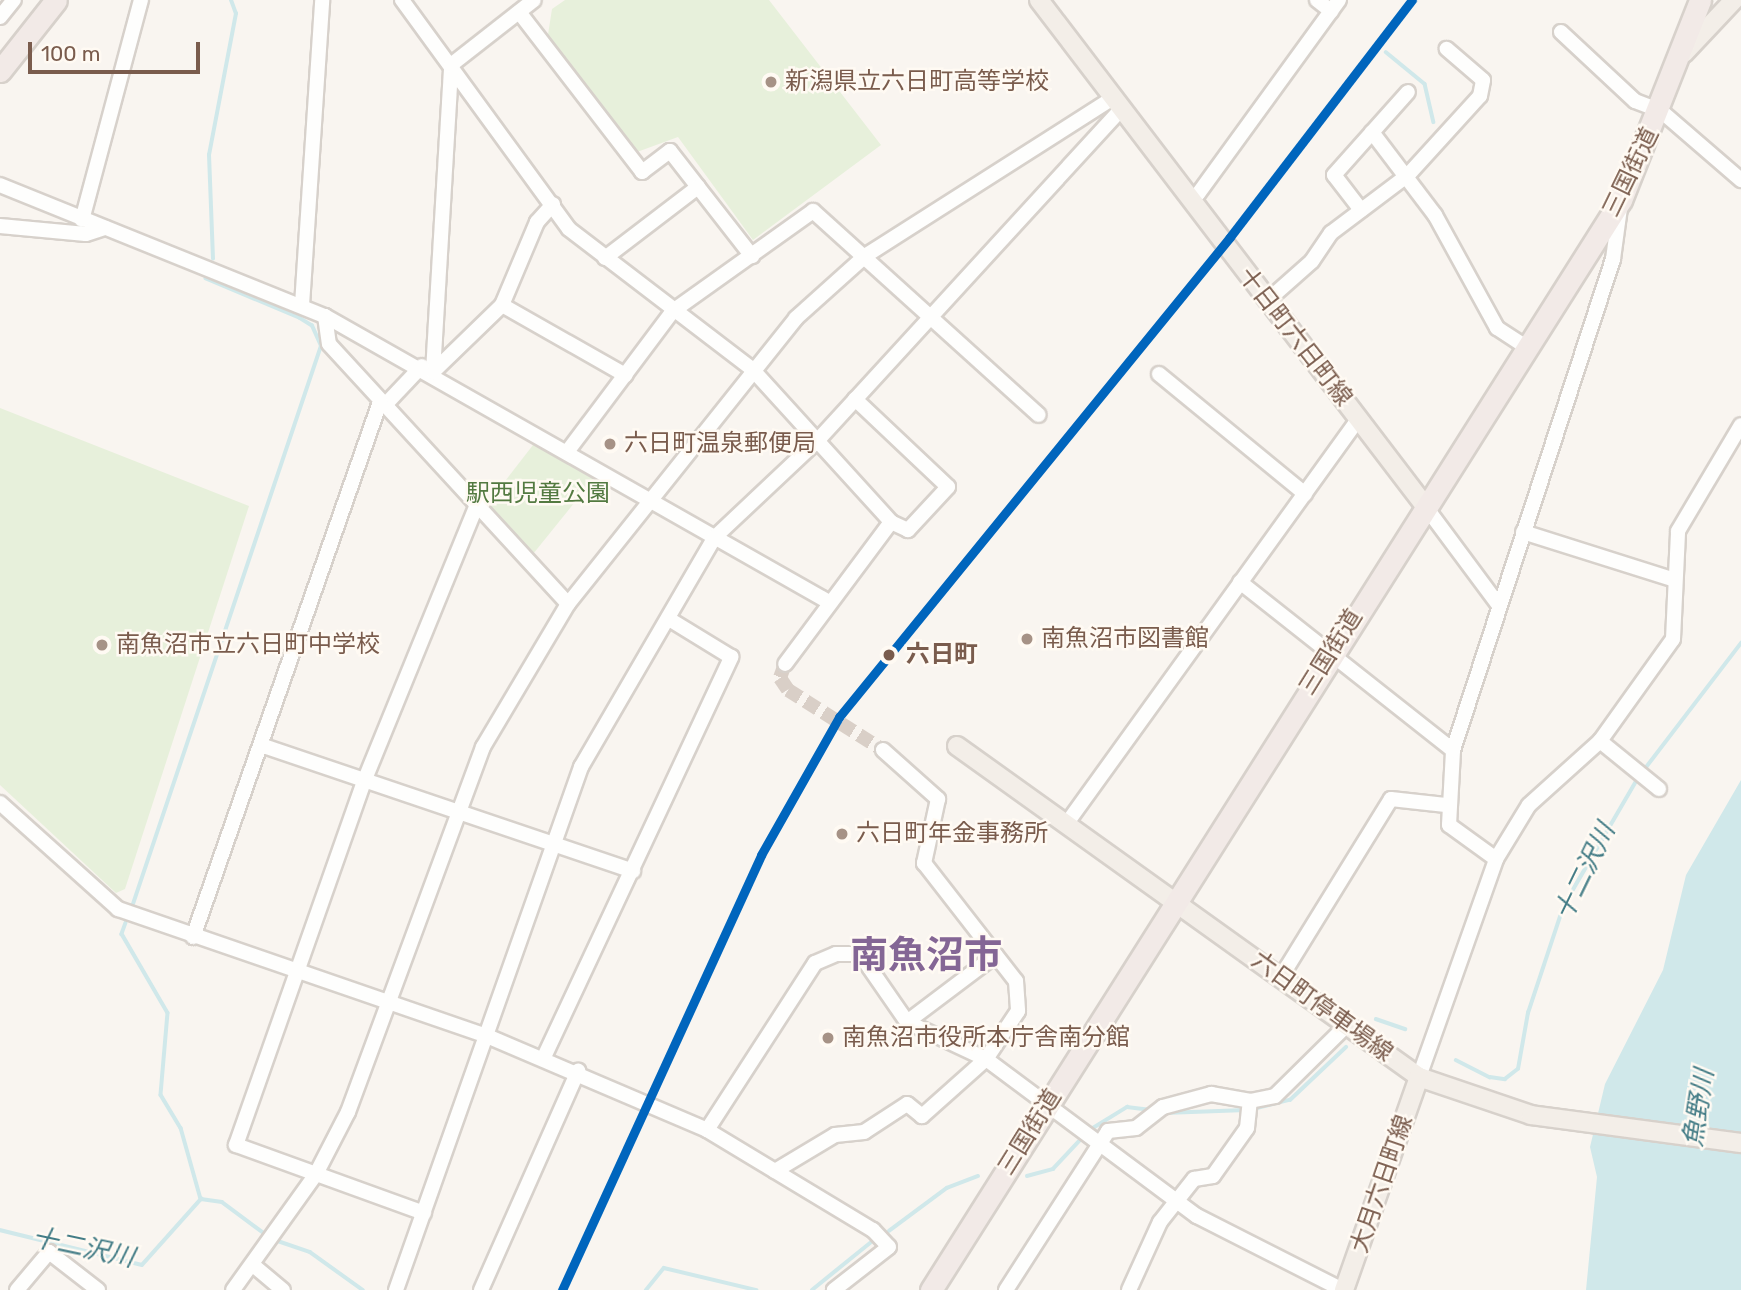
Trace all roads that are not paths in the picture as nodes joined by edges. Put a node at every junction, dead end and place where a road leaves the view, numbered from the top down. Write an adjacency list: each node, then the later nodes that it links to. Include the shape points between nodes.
1 (14, 0): 13 (street)
2 (56, 0): 18 (highway)
3 (141, 0): 31 (street)
4 (322, 0): 39 (street)
5 (402, 0): 17 (street)
6 (534, 0): 12 (street)
7 (1039, 0): 20 (main road, 十日町六日町線)
8 (1317, 0): 11 (street)
9 (1700, 0): 16 (highway, 三国街道)
10 (1734, 0): 16 (main road)
11 (1335, 6): 27 (street, via 1198,194)
12 (519, 12): 17 (street); 26 (street, via 642,172 670,151)
13 (0, 17)
14 (1561, 32): 21 (street, via 1635,101)
15 (1447, 49): 23 (street, via 1483,80 1480,96)
16 (1684, 53): 21 (highway, 三国街道)
17 (451, 65): 29 (street); 44 (street)
18 (0, 71)
19 (1408, 92): 22 (street)
20 (1115, 105): 27 (main road, 十日町六日町線); 35 (street); 42 (street)
21 (1661, 111): 24 (street); 28 (highway, 三国街道)
22 (1372, 132): 23 (street); 30 (street, via 1334,176)
23 (1408, 175): 30 (street); 43 (street, via 1497,328)
24 (1741, 180)
25 (0, 186): 31 (street)
26 (698, 187): 34 (street); 36 (street)
27 (1188, 197): 37 (main road, 十日町六日町線)
28 (1621, 200): 43 (highway, 三国街道); 60 (street, via 1613,259)
29 (553, 204): 36 (street, via 569,229); 38 (street, via 537,222)
30 (1362, 210): 37 (street)
31 (82, 219): 33 (street)
32 (0, 226): 33 (street, via 86,234)
33 (105, 228): 39 (street)
34 (752, 256): 35 (street, via 813,212); 40 (street)
35 (865, 256): 42 (street); 45 (street)
36 (605, 258): 40 (street)
37 (1267, 301): 51 (main road, 十日町六日町線)
38 (502, 304): 44 (street); 47 (street)
39 (302, 305): 41 (street)
40 (673, 312): 45 (street); 47 (street)
41 (325, 316): 44 (street); 49 (street, via 330,344)
42 (929, 316): 48 (street); 50 (street)
43 (1526, 347): 58 (highway, 三国街道)
44 (428, 369): 49 (street); 54 (street)
45 (752, 369): 53 (street); 57 (street)
46 (1159, 374): 55 (street)
47 (625, 375): 54 (street)
48 (855, 399): 53 (street); 59 (street, via 948,487 908,530)
49 (382, 404): 56 (street); 71 (street)
50 (1039, 415)
51 (1358, 419): 55 (street); 58 (main road, 十日町六日町線)
52 (1741, 425): 62 (street, via 1678,531)
53 (818, 440): 59 (street); 61 (street)
54 (567, 452): 57 (street)
55 (1305, 494): 63 (street)
56 (479, 500): 66 (street); 75 (street)
57 (648, 501): 61 (street); 66 (street)
58 (1425, 506): 65 (street); 68 (highway, 三国街道)
59 (891, 522): 64 (street)
60 (1523, 532): 62 (street); 65 (street)
61 (715, 537): 64 (street); 67 (street)
62 (1675, 580): 70 (street, via 1673,639)
63 (1240, 582): 68 (street); 80 (street)
64 (827, 601): 69 (street)
65 (1497, 603): 73 (street)
66 (568, 604): 79 (street, via 499,716)
67 (669, 619): 81 (street, via 581,767); 83 (street, via 732,657)
68 (1329, 655): 73 (street); 84 (highway, 三国街道)
69 (785, 664)
70 (1600, 741): 76 (street); 82 (street, via 1529,805)
71 (261, 745): 75 (street); 85 (street)
72 (957, 746): 80 (main road, 六日町停車場線)
73 (1453, 750): 78 (street)
74 (883, 751): 86 (street, via 938,799 923,863)
75 (365, 779): 79 (street); 87 (street)
76 (1654, 785)
77 (0, 803): 85 (street, via 118,909)
78 (1446, 805): 82 (street, via 1449,824); 88 (street, via 1391,799)
79 (459, 810): 81 (street); 89 (street)
80 (1067, 823): 84 (main road, 六日町停車場線)
81 (552, 842): 83 (street); 92 (street)
82 (1496, 859): 96 (street)
83 (633, 871): 93 (street)
84 (1175, 902): 88 (main road, 六日町停車場線); 98 (highway, 三国街道)
85 (193, 937): 87 (street)
86 (996, 955): 90 (street); 94 (street, via 1016,981 1018,1011)
87 (299, 974): 89 (street); 103 (street, via 236,1145)
88 (1281, 977): 91 (main road, 六日町停車場線)
89 (390, 1002): 92 (street); 103 (street)
90 (907, 1022): 94 (street); 99 (street, via 860,954 836,954 815,963)
91 (1347, 1025): 96 (main road, 六日町停車場線); 97 (street, via 1275,1096)
92 (487, 1036): 93 (street); 105 (street)
93 (544, 1057): 95 (street)
94 (986, 1059): 98 (street); 102 (street, via 922,1116 907,1104 864,1132 835,1135)
95 (578, 1071): 99 (street); 112 (street)
96 (1419, 1077): 101 (main road, 六日町停車場線, via 1543,1117); 117 (main road, 大月六日町線)
97 (1251, 1102): 100 (street, via 1211,1094 1163,1107 1136,1128 1117,1127); 104 (street, via 1249,1117 1213,1176 1194,1180)
98 (1046, 1106): 100 (street); 114 (highway, 三国街道)
99 (707, 1130): 102 (street)
100 (1095, 1139): 104 (street); 115 (street)
101 (1741, 1143)
102 (775, 1171): 113 (street, via 873,1230 889,1247)
103 (316, 1174): 105 (street); 106 (street)
104 (1179, 1203): 116 (street, via 1160,1222); 117 (street)
105 (424, 1213): 111 (street)
106 (253, 1265): 109 (street); 110 (street)
107 (18, 1290): 108 (street, via 49,1252)
108 (98, 1290)
109 (233, 1290)
110 (283, 1290)
111 (396, 1290)
112 (481, 1290)
113 (834, 1290)
114 (931, 1290)
115 (1006, 1290)
116 (1129, 1290)
117 (1344, 1290)

